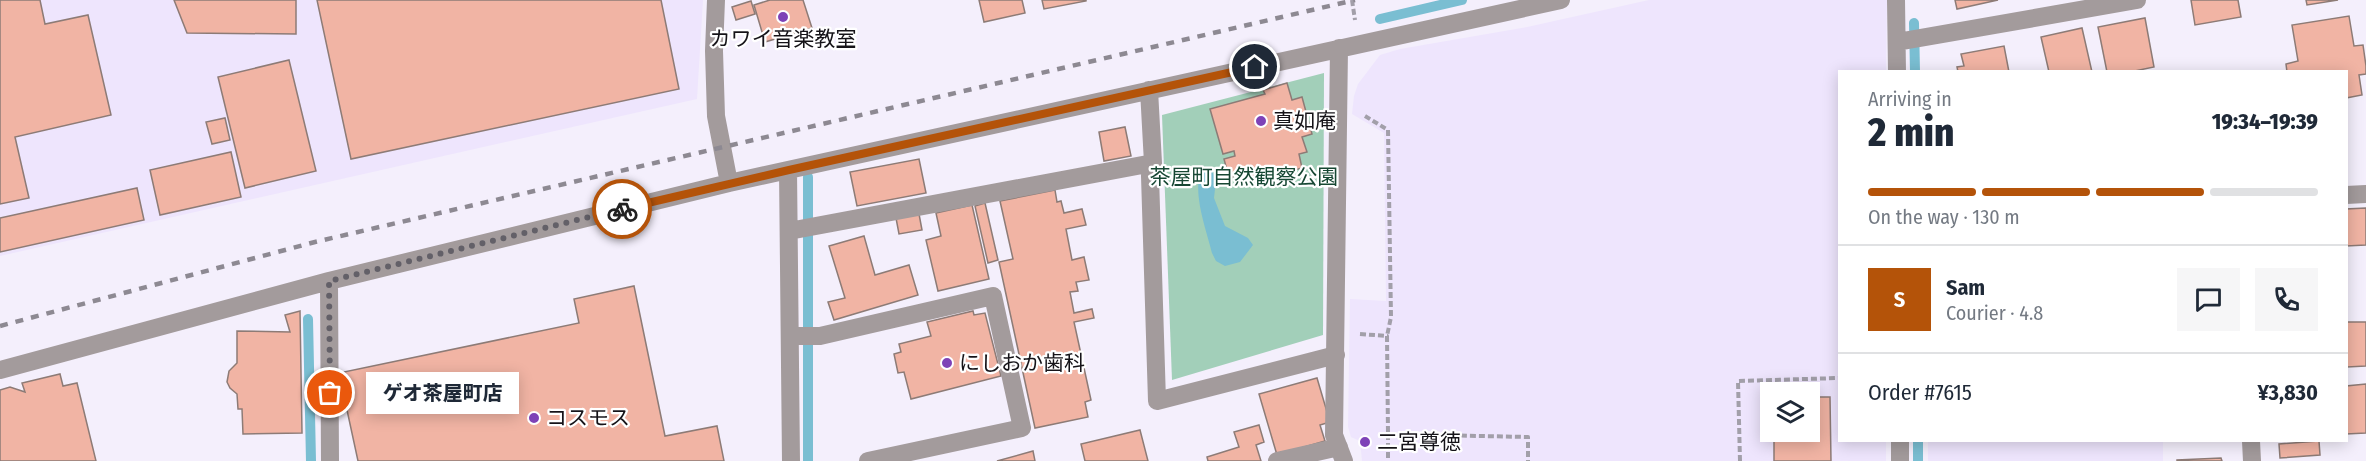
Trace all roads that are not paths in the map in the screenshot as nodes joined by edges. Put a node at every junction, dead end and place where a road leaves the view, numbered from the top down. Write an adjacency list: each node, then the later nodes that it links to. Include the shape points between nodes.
1 (716, 0): 11 (street, via 716,116)
2 (1562, 0): 6 (street)
3 (1896, 0): 5 (street)
4 (2137, 0): 5 (street)
5 (1902, 41): 7 (street)
6 (1339, 48): 8 (street); 17 (street)
7 (1897, 70)
8 (1149, 90): 9 (street); 10 (street)
9 (1153, 163): 14 (street); 17 (street, via 1150,176 1157,401)
10 (789, 170): 11 (street); 14 (street)
11 (729, 183): 15 (street)
12 (2366, 194): 13 (street)
13 (2348, 195)
14 (802, 229): 16 (street)
15 (329, 281): 18 (street); 23 (street)
16 (796, 336): 24 (street); 25 (street, via 820,336 993,296 1022,428)
17 (1336, 355): 21 (street, via 1334,435)
18 (0, 370)
19 (1900, 442): 26 (street)
20 (2251, 442): 27 (street)
21 (1342, 454): 22 (street)
22 (1277, 460)
23 (330, 461)
24 (791, 461)
25 (868, 461)
26 (1900, 461)
27 (2252, 461)

